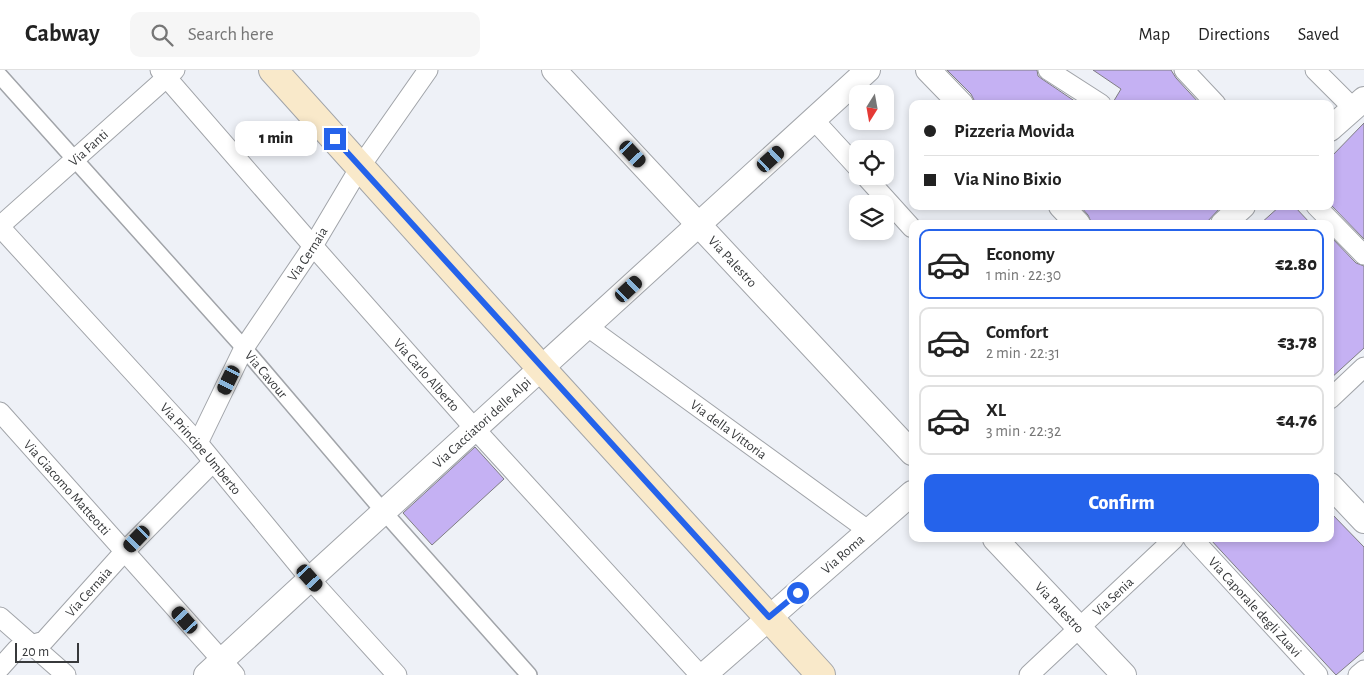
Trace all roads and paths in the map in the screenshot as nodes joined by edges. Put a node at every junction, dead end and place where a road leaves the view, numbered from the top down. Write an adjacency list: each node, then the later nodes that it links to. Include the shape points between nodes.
1 (273, 70): 19 (main road)
2 (428, 70): 19 (street, Via Cernaia)
3 (554, 70): 26 (street, Via Palestro)
4 (868, 70): 15 (street, Via Cacciatori delle Alpi)
5 (928, 70): 11 (street)
6 (1048, 70): 12 (street)
7 (1184, 70): 13 (street)
8 (1315, 70): 14 (street)
9 (167, 72): 18 (street, Via Fanti); 29 (street, Via Carlo Alberto)
10 (0, 76): 18 (street, Via Cavour)
11 (957, 100)
12 (1095, 100)
13 (1212, 100)
14 (1359, 104): 16 (street)
15 (814, 120): 17 (street); 26 (street, Via Cacciatori delle Alpi)
16 (1334, 126)
17 (849, 158)
18 (76, 159): 28 (street, Via Fanti); 32 (street, Via Cavour)
19 (360, 167): 29 (street, Via Cernaia); 34 (main road)
20 (873, 185): 27 (street)
21 (1065, 210): 23 (street)
22 (1320, 210): 24 (street)
23 (1074, 220)
24 (1330, 220)
25 (1334, 224): 30 (street)
26 (698, 225): 31 (street, Via Cacciatori delle Alpi); 39 (street, Via Palestro)
27 (909, 225)
28 (0, 226): 38 (street, Via Principe Umberto)
29 (313, 246): 32 (street, Via Cernaia); 37 (street, Via Carlo Alberto)
30 (1364, 255)
31 (588, 327): 34 (street, Via Cacciatori delle Alpi); 45 (street, Via della Vittoria)
32 (244, 348): 38 (street, Via Cernaia); 43 (street, Via Cavour)
33 (1364, 367): 35 (street)
34 (541, 368): 37 (street, Via Cacciatori delle Alpi); 51 (main road)
35 (1334, 395)
36 (0, 412): 49 (street, Via Giacomo Matteotti)
37 (475, 429): 43 (street, Via Cacciatori delle Alpi); 61 (street, Via Carlo Alberto)
38 (198, 443): 40 (street, Via Principe Umberto)
39 (909, 449)
40 (213, 462): 49 (street, Via Cernaia); 50 (street, Via Principe Umberto)
41 (1334, 489): 44 (street)
42 (909, 496): 45 (street, Via Roma)
43 (384, 512): 50 (street, Via Cacciatori delle Alpi); 60 (street, Via Cavour)
44 (1364, 521)
45 (869, 531): 51 (street, Via Roma)
46 (997, 542): 53 (street, Via Palestro)
47 (1171, 542): 53 (street, Via Senia)
48 (1197, 542): 66 (street, Via Caporale degli Zuavi)
49 (124, 552): 54 (street, Via Cernaia, via 44,641); 56 (street, Via Giacomo Matteotti)
50 (310, 578): 56 (street, Via Cacciatori delle Alpi); 59 (street, Via Principe Umberto)
51 (769, 617): 62 (street, Via Roma); 63 (main road)
52 (0, 618): 54 (street)
53 (1080, 628): 64 (street, Via Senia); 65 (street, Via Palestro)
54 (29, 644): 55 (street, Via Cernaia, via 17,649); 58 (street)
55 (0, 668)
56 (221, 670)
57 (1364, 670): 67 (street)
58 (66, 675)
59 (397, 675)
60 (529, 675)
61 (700, 675)
62 (704, 675)
63 (821, 675)
64 (1029, 675)
65 (1124, 675)
66 (1318, 675)
67 (1358, 675)

